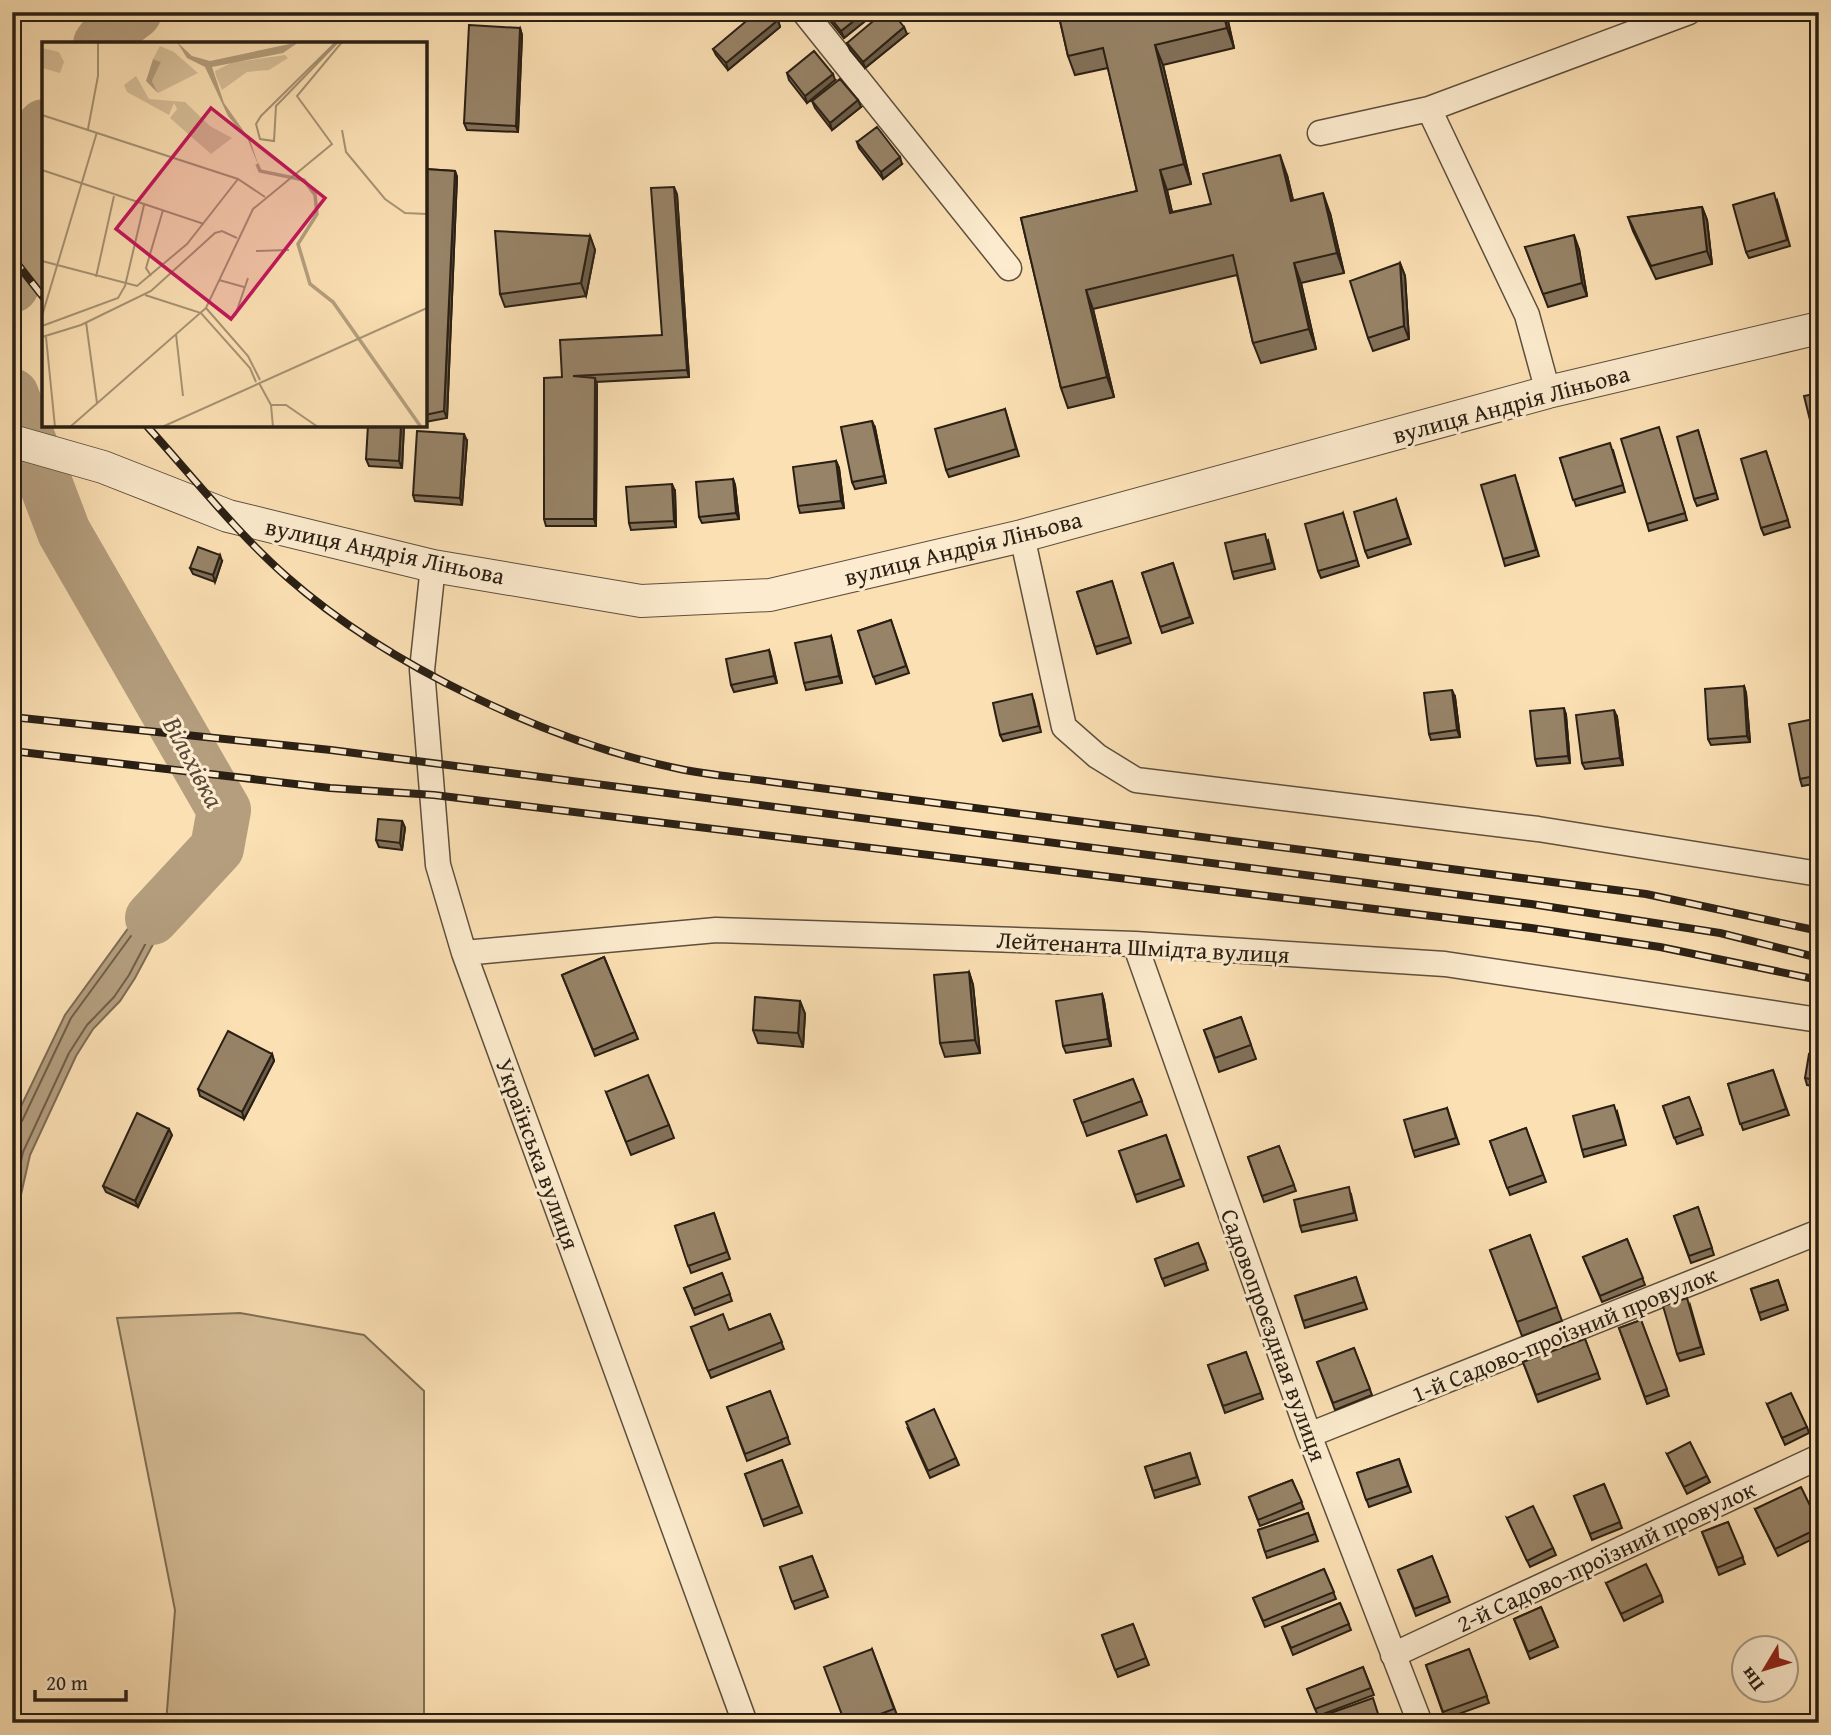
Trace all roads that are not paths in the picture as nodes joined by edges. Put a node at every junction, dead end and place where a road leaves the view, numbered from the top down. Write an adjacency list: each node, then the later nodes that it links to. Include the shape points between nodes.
1 (804, 12): 5 (street)
2 (1689, 12): 3 (street)
3 (1429, 109): 4 (street); 7 (street, via 1527,315)
4 (1320, 132)
5 (1009, 268)
6 (1819, 328): 7 (street, вулиця Андрія Ліньова)
7 (1548, 392): 9 (street, вулиця Андрія Ліньова)
8 (12, 441): 10 (street, вулиця Андрія Ліньова, via 103,467 228,516)
9 (1022, 536): 10 (street, вулиця Андрія Ліньова, via 770,594 640,601); 11 (street, via 1064,727 1097,756 1136,780 1538,829)
10 (433, 566): 13 (street, Українська вулиця, via 422,670 438,865)
11 (1819, 874)
12 (1135, 944): 13 (street, Лейтенанта Шмідта вулиця, via 716,930); 14 (street, Лейтенанта Шмідта вулиця, via 1445,964); 16 (street, Садовопроєздная вулиця)
13 (464, 953): 19 (street, Українська вулиця)
14 (1819, 1020)
15 (1819, 1232): 16 (street, 1-й Садово-проїзний провулок)
16 (1310, 1435): 18 (street, Садовопроєздная вулиця)
17 (1819, 1457): 18 (street, 2-й Садово-проїзний провулок)
18 (1393, 1655): 20 (street, Садовопроєздная вулиця)
19 (746, 1723)
20 (1420, 1723)

